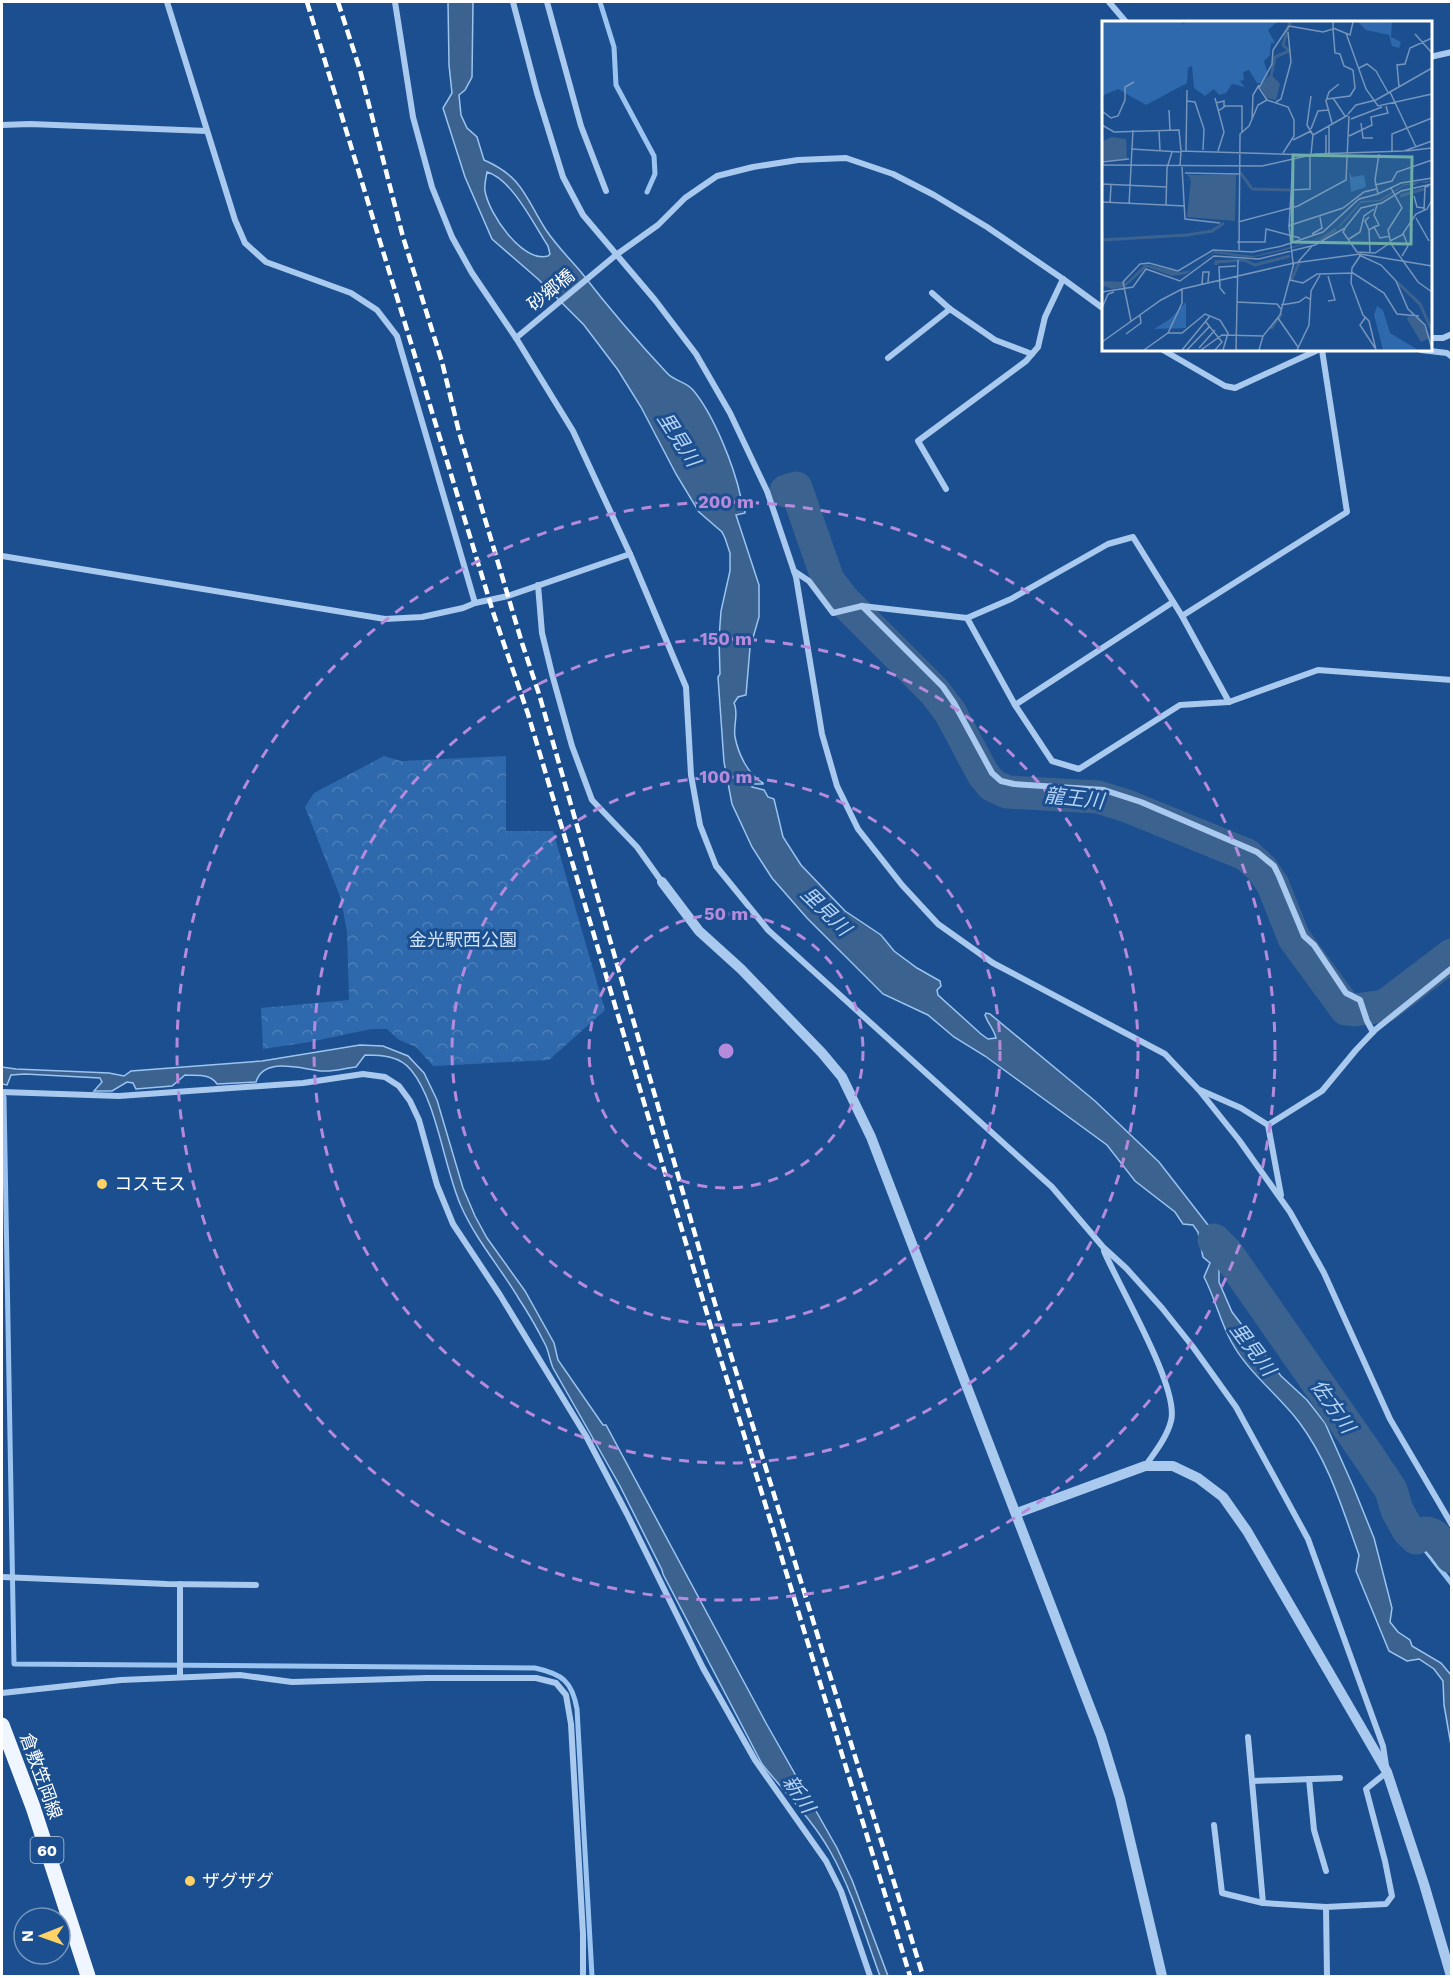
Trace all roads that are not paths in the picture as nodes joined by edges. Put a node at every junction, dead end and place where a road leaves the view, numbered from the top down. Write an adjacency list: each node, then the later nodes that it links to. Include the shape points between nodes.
1 (167, 2): 10 (street)
2 (395, 2): 18 (street, via 413,117 432,186 452,237)
3 (513, 2): 12 (street, via 563,177 582,215)
4 (547, 2): 11 (street, via 581,126)
5 (1109, 2): 6 (street)
6 (1125, 21)
7 (1452, 52): 8 (street)
8 (1432, 57)
9 (2, 125): 10 (street)
10 (207, 131): 33 (street, via 245,243 266,262 351,294 377,310 397,336)
11 (606, 191)
12 (616, 255): 13 (street, 砂郷橋, via 717,176 798,160 846,158 893,174 934,195); 18 (street, 砂郷橋); 30 (street, via 696,354 730,413 767,490)
13 (1063, 279): 15 (street, 砂郷橋); 24 (street)
14 (932, 293): 16 (street)
15 (1102, 308)
16 (950, 309): 24 (street, via 995,340); 26 (street)
17 (1452, 334): 19 (street)
18 (516, 338): 28 (street, via 573,431)
19 (1432, 338)
20 (1165, 351): 21 (street, via 1235,388)
21 (1318, 351)
22 (1320, 351): 35 (street, via 1347,512)
23 (1430, 351): 25 (street)
24 (1032, 354): 27 (street, via 918,441)
25 (1452, 357)
26 (888, 358)
27 (946, 489)
28 (630, 554): 31 (street); 47 (street, via 686,687 691,775 700,825 716,866 768,930 1052,1187)
29 (2, 556): 33 (street, via 385,619 422,618)
30 (793, 571): 34 (street, via 809,581 833,613); 43 (street, via 822,734 837,786 858,829 880,858 938,924 993,963 1165,1054)
31 (538, 585): 33 (street); 40 (street, via 542,633 552,674 592,800 637,847)
32 (1173, 602): 35 (street); 36 (street, via 1133,537 1108,544 1011,599); 39 (street)
33 (475, 603)
34 (862, 606): 36 (street); 42 (street, via 943,687 992,773 1001,781 1104,790 1257,852 1274,866 1304,936 1346,993 1360,1000)
35 (1182, 616): 38 (street)
36 (967, 618): 39 (street)
37 (1452, 680): 38 (street, via 1318,670)
38 (1229, 702): 39 (street, via 1180,705 1079,769 1052,761)
39 (1015, 705)
40 (662, 882): 49 (street, via 699,931 782,1011 842,1077 871,1137)
41 (1452, 968): 42 (street)
42 (1373, 1032): 45 (street, via 1322,1091)
43 (1199, 1090): 45 (street); 46 (street)
44 (2, 1092): 68 (street, via 119,1096 303,1083 363,1074 385,1077 399,1086 419,1120 437,1185 453,1224 586,1436 703,1668 755,1760 826,1861 841,1891)
45 (1268, 1125): 46 (street)
46 (1282, 1199): 50 (street, via 1324,1273 1390,1419)
47 (1103, 1247): 48 (street, via 1172,1404 1171,1421); 58 (street, via 1162,1308 1193,1347 1264,1455 1308,1539 1371,1710)
48 (1145, 1466): 49 (street); 58 (street, via 1173,1466 1224,1497)
49 (1017, 1513): 69 (street, via 1101,1736 1120,1798)
50 (1452, 1525)
51 (3, 1577): 52 (street)
52 (180, 1584): 53 (street); 54 (street)
53 (256, 1585)
54 (180, 1675): 55 (street); 67 (street, via 240,1675 292,1682 536,1678 556,1683 566,1695 571,1724)
55 (2, 1693)
56 (2, 1725): 66 (main road, 倉敷笠岡線 / 60)
57 (1248, 1737): 61 (street)
58 (1387, 1772): 65 (street, via 1366,1789 1392,1896 1386,1904); 71 (street)
59 (1340, 1778): 60 (street)
60 (1309, 1779): 61 (street); 63 (street, via 1314,1830)
61 (1252, 1781): 64 (street)
62 (1214, 1825): 64 (street, via 1222,1893)
63 (1326, 1871)
64 (1263, 1903): 65 (street)
65 (1326, 1907): 70 (street)
66 (88, 1977)
67 (582, 1977)
68 (870, 1977)
69 (1162, 1977)
70 (1326, 1977)
71 (1450, 1977)

